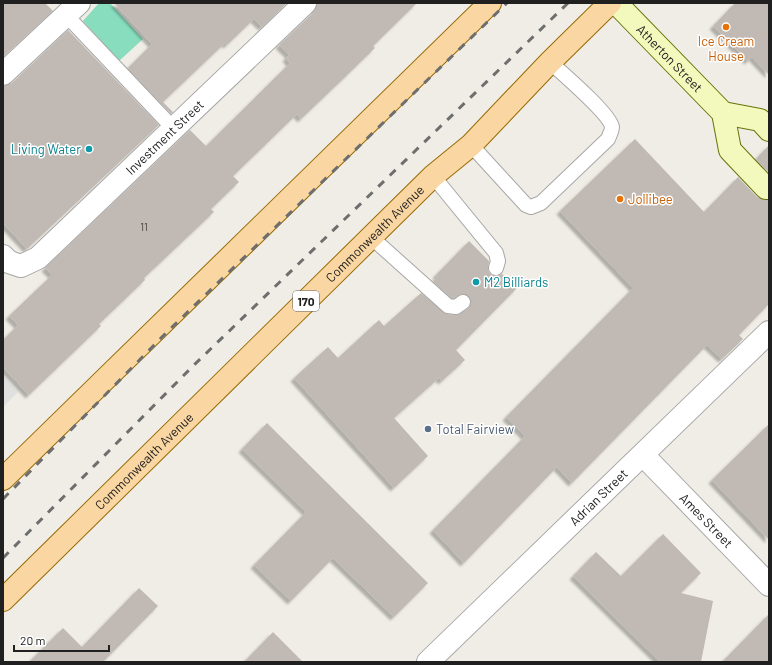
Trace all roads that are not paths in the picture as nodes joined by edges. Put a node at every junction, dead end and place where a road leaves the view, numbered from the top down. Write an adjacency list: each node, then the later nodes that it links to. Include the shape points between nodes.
1 (305, 3): 9 (street, Investment Street)
2 (490, 3): 20 (main road)
3 (610, 3): 6 (main road, Commonwealth Avenue / 170)
4 (616, 3): 8 (street, Atherton Street)
5 (72, 9): 7 (street); 9 (lane)
6 (550, 62): 11 (main road, Commonwealth Avenue / 170); 11 (lane, via 609,119 612,128 608,139 541,203 531,207 526,205)
7 (3, 74)
8 (723, 113): 10 (street, via 760,120); 13 (street, via 730,150 766,188)
9 (174, 129): 15 (street, Investment Street, via 38,258)
10 (769, 130)
11 (471, 145): 12 (main road, Commonwealth Avenue / 170)
12 (433, 176): 14 (main road, Commonwealth Avenue / 170); 16 (lane, via 496,253)
13 (769, 188)
14 (371, 237): 17 (lane, via 448,306 456,307); 22 (main road, Commonwealth Avenue / 170)
15 (12, 261)
16 (496, 268)
17 (463, 302)
18 (769, 332): 19 (street, Adrian Street)
19 (643, 455): 21 (street, Ames Street); 23 (street, Adrian Street)
20 (3, 479)
21 (769, 585)
22 (3, 600)
23 (428, 662)

